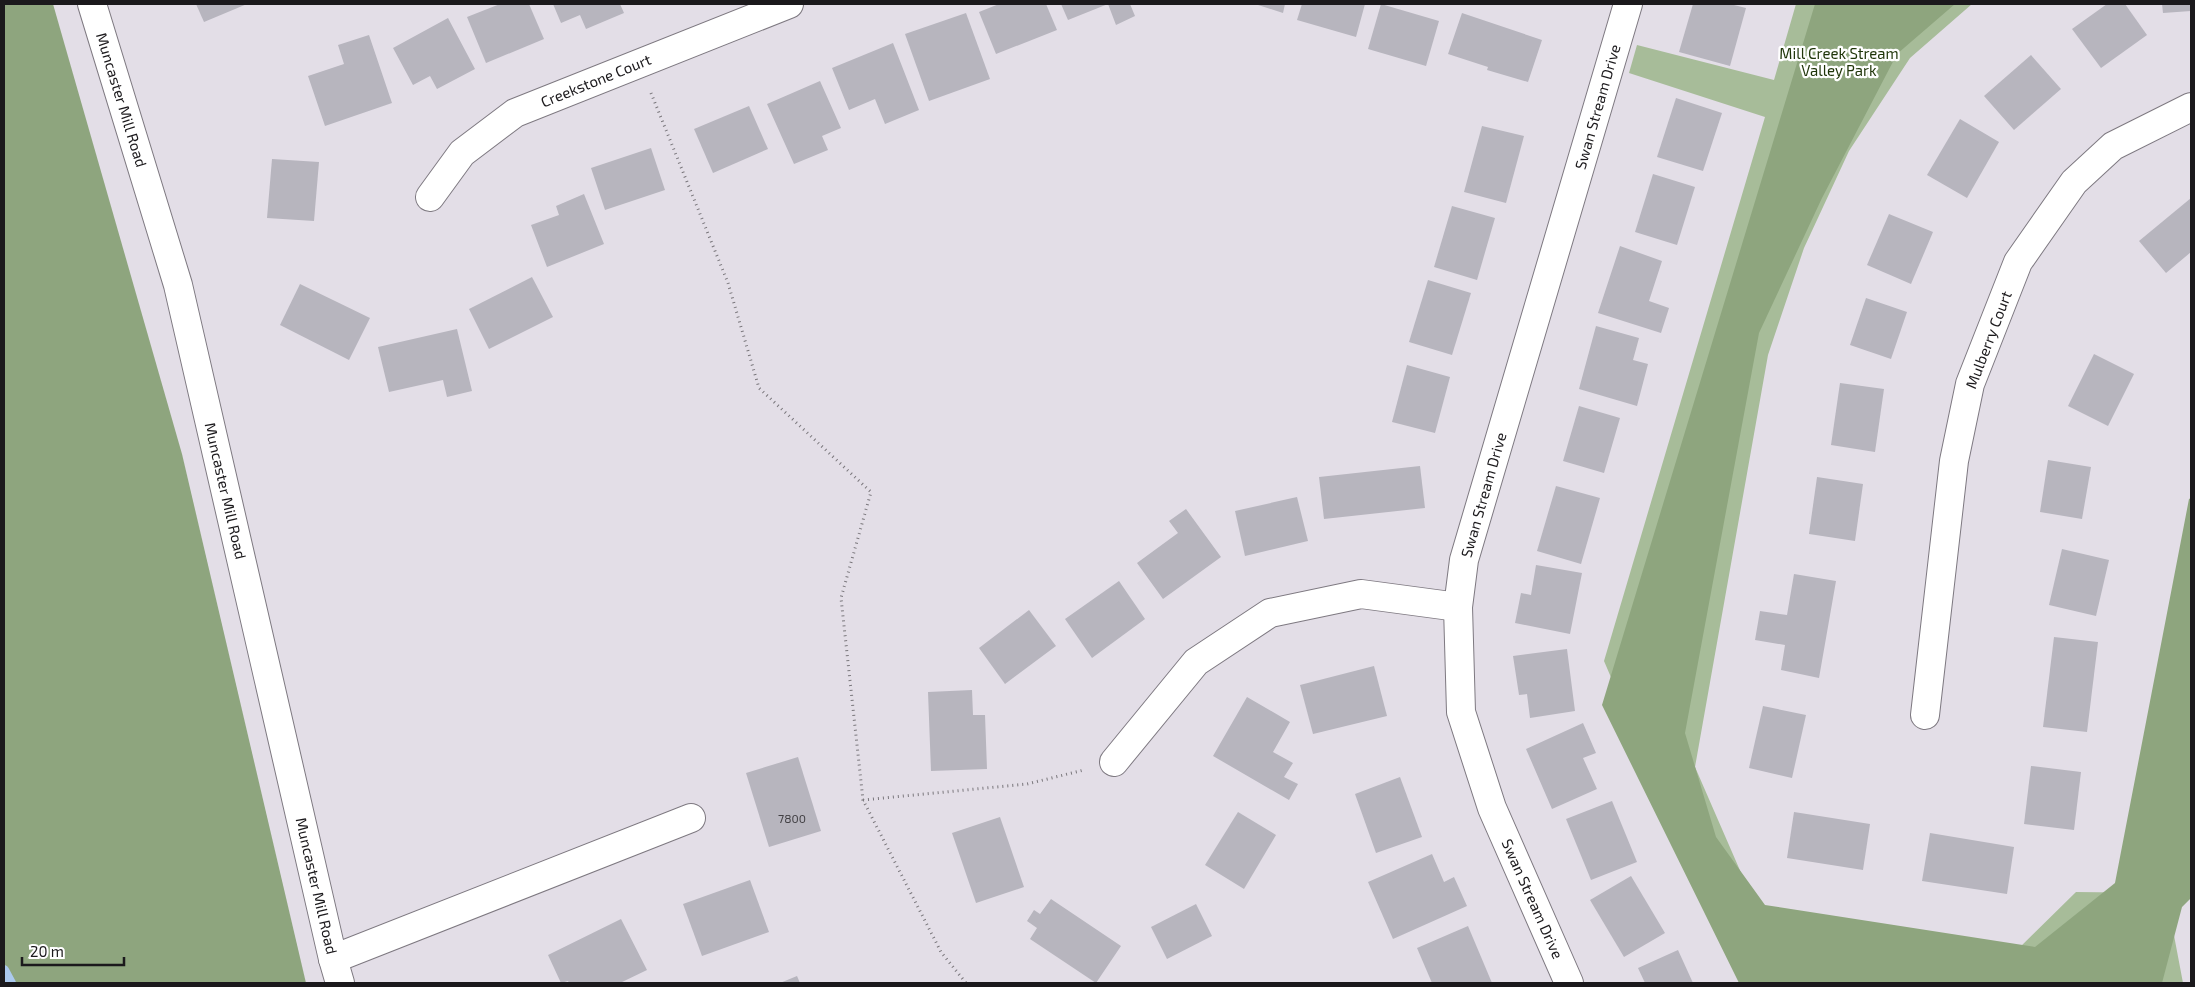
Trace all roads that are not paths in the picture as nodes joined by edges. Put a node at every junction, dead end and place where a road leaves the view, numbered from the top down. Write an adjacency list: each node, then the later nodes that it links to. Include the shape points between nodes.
1 (92, 4): 10 (street, Muncaster Mill Road, via 178,285)
2 (789, 4): 5 (street, Creekstone Court, via 515,113 462,153)
3 (1628, 4): 6 (street, Swan Stream Drive, via 1464,560)
4 (2191, 107): 7 (street, Mulberry Court, via 2113,146 2074,182 2018,262 1970,384 1956,452)
5 (430, 197)
6 (1458, 607): 8 (street, via 1361,594 1270,613 1196,662); 11 (street, Swan Stream Drive, via 1461,712 1492,808)
7 (1925, 715)
8 (1114, 762)
9 (691, 818): 10 (street)
10 (336, 971)
11 (1569, 983)

